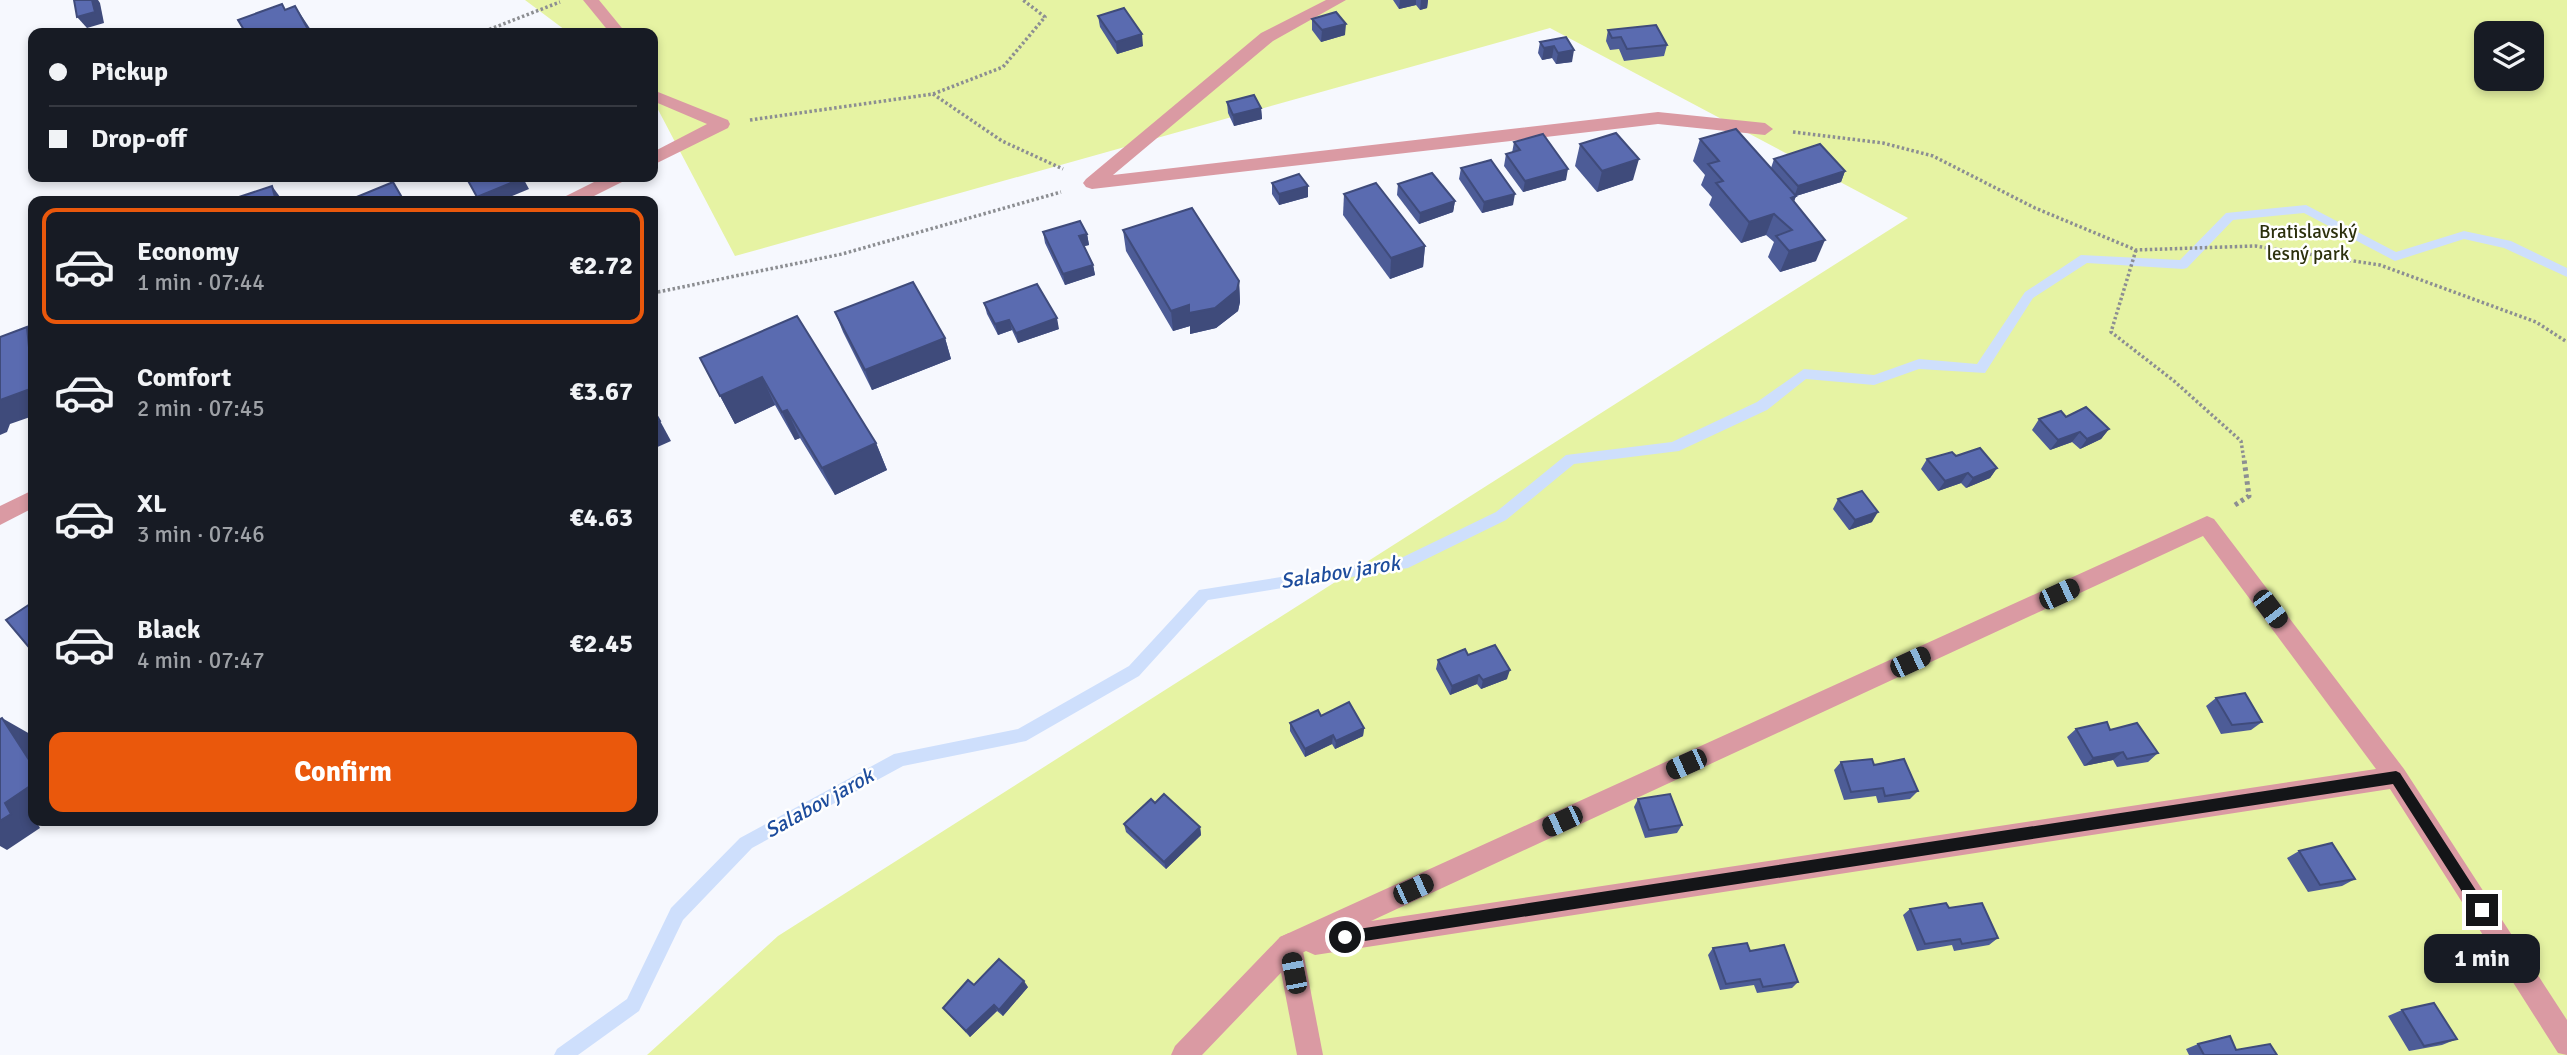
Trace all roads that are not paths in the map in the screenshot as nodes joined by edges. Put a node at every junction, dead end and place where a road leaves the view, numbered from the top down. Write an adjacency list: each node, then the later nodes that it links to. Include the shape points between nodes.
1 (591, 0): 3 (street)
2 (1338, 0): 5 (street, via 1267,37 1093,183 1658,118)
3 (614, 28)
4 (658, 97): 6 (street, via 722,124)
5 (1765, 129)
6 (658, 156)
7 (608, 182): 8 (street)
8 (580, 196)
9 (28, 501): 10 (street)
10 (0, 516)
11 (2396, 777): 12 (street); 12 (street, via 2207,525); 13 (street)
12 (1289, 946): 14 (street); 15 (street)
13 (2567, 1044)
14 (1184, 1055)
15 (1310, 1055)

